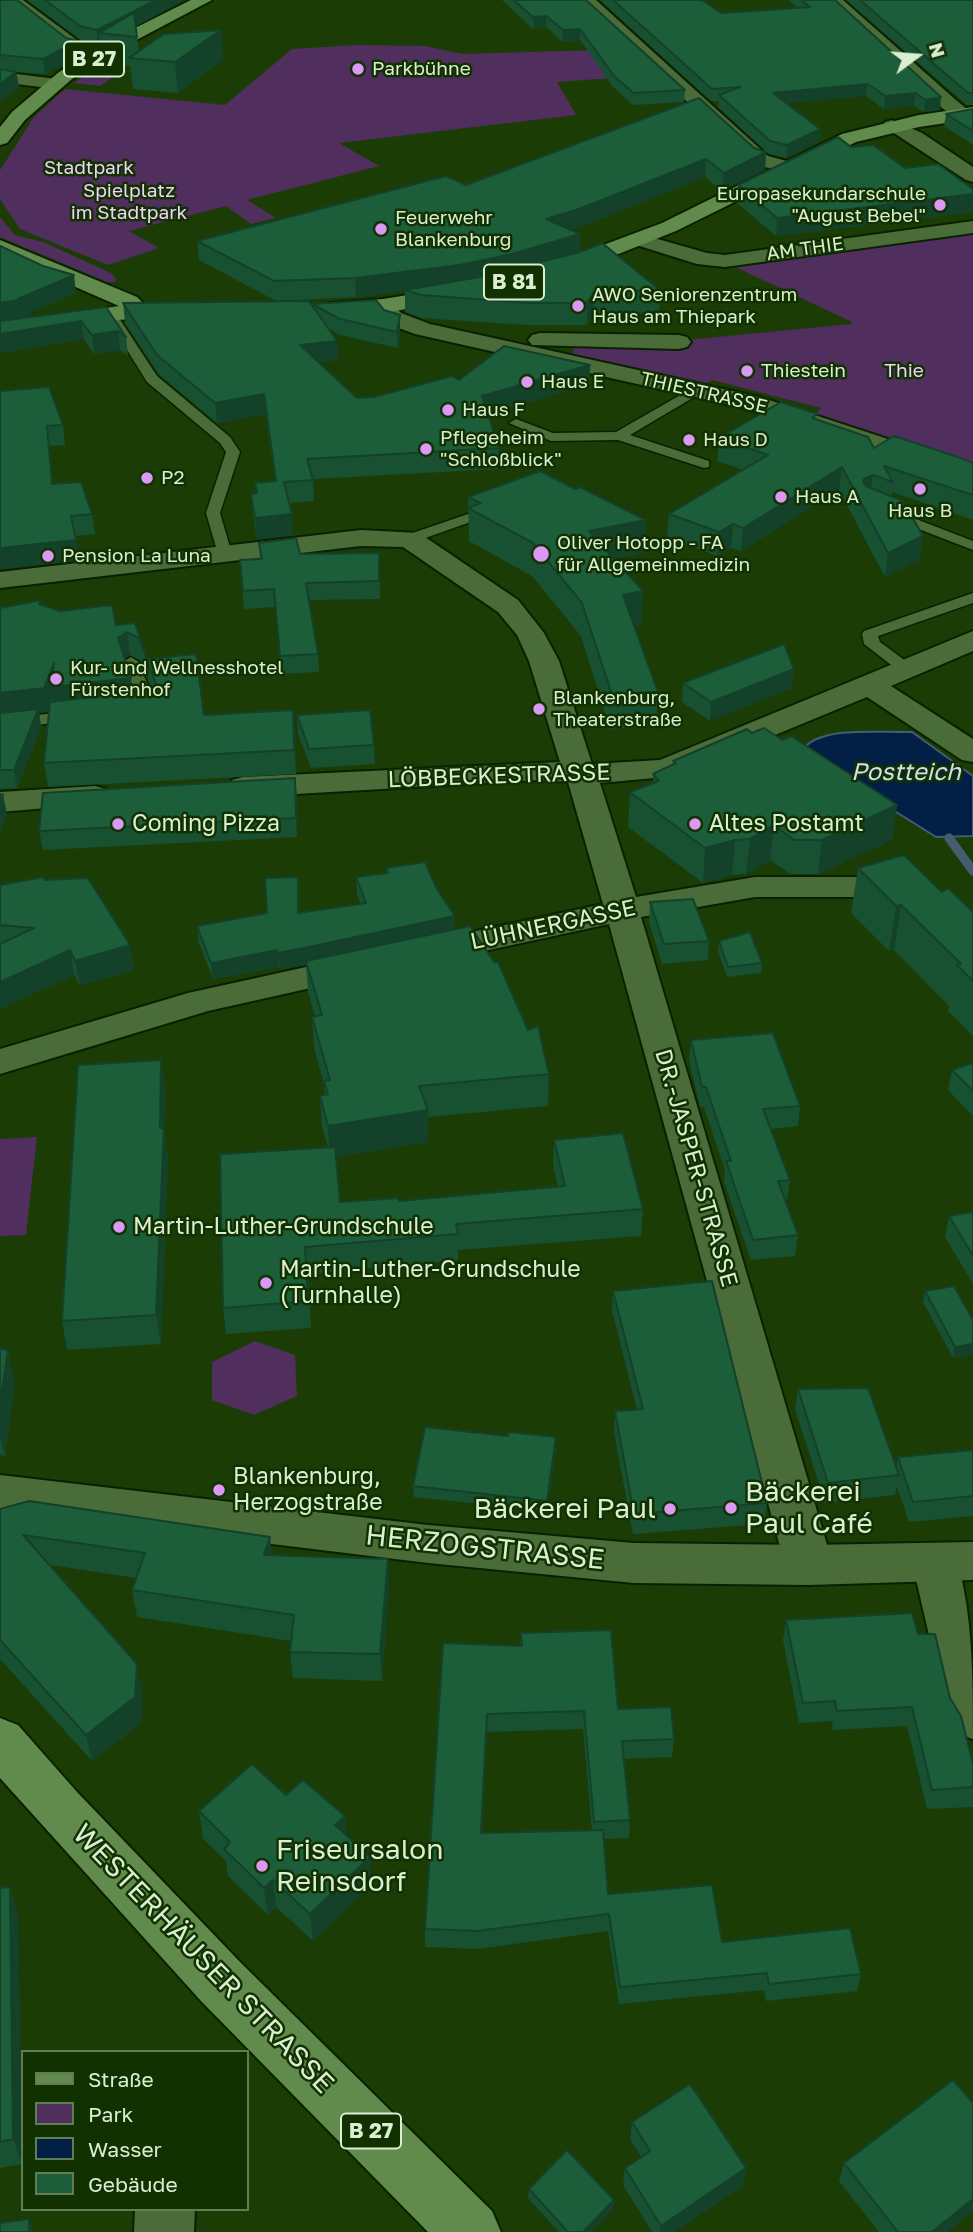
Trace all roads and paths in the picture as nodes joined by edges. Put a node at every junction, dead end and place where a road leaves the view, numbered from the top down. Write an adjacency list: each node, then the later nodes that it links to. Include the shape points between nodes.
1 (13, 0): 5 (street, via 75,47)
2 (586, 0): 11 (street, via 761,160)
3 (833, 0): 8 (street, via 946,102)
4 (197, 1): 5 (main road, B 27)
5 (101, 54): 7 (main road, B 27)
6 (0, 77): 7 (street)
7 (57, 84): 10 (main road, B 27, via 27,106)
8 (968, 113): 9 (main road, B 81)
9 (892, 126): 11 (main road, B 81, via 844,140); 12 (street)
10 (0, 139)
11 (787, 167): 14 (main road, B 81)
12 (973, 176)
13 (973, 226): 14 (street, AM THIE, via 725,261)
14 (640, 240): 16 (main road, B 81)
15 (0, 246): 19 (main road, via 129,302)
16 (540, 275)
17 (473, 291): 18 (main road, B 81)
18 (383, 306): 21 (main road, B 81); 25 (street, THIESTRASSE, via 393,318 423,329)
19 (138, 311): 20 (main road); 23 (main road)
20 (200, 312)
21 (311, 312)
22 (115, 321): 35 (lane, via 152,379 225,440 233,452 213,513)
23 (0, 331)
24 (679, 342): 25 (street, THIESTRASSE, via 545,338)
25 (512, 350): 26 (street, THIESTRASSE)
26 (696, 390): 28 (lane); 30 (street, THIESTRASSE, via 751,402)
27 (516, 423): 28 (lane, via 551,437)
28 (619, 436): 29 (lane)
29 (704, 464)
30 (973, 475)
31 (505, 505): 33 (lane)
32 (880, 509): 34 (lane)
33 (409, 539): 35 (street, via 361,538); 46 (street, DR.-JASPER-STRASSE, via 488,590 530,633 544,661)
34 (973, 546)
35 (225, 554): 36 (street)
36 (0, 580)
37 (973, 598): 40 (lane, via 870,634 872,644)
38 (973, 640): 40 (street, LÖBBECKESTRASSE)
39 (131, 662): 42 (lane, via 148,708)
40 (905, 668): 41 (street, LÖBBECKESTRASSE)
41 (869, 685): 45 (street); 46 (street, LÖBBECKESTRASSE, via 665,769)
42 (121, 711)
43 (95, 714): 44 (lane)
44 (0, 724)
45 (973, 752)
46 (579, 774): 47 (street, LÖBBECKESTRASSE, via 526,771); 50 (street, DR.-JASPER-STRASSE, via 588,790)
47 (216, 789)
48 (120, 795): 49 (street)
49 (0, 802)
50 (623, 911): 51 (street, LÜHNERGASSE, via 755,887 913,887); 52 (street, LÜHNERGASSE, via 201,1001); 55 (street, DR.-JASPER-STRASSE)
51 (973, 941)
52 (0, 1062)
53 (0, 1493): 55 (street, HERZOGSTRASSE, via 428,1544 634,1563)
54 (954, 1562): 55 (street, HERZOGSTRASSE); 56 (street)
55 (809, 1565)
56 (973, 1717)
57 (0, 1741): 58 (main road, WESTERHÄUSER STRASSE / B 27)
58 (259, 2044): 61 (main road, WESTERHÄUSER STRASSE / B 27)
59 (165, 2211): 60 (street)
60 (164, 2232)
61 (471, 2232)

